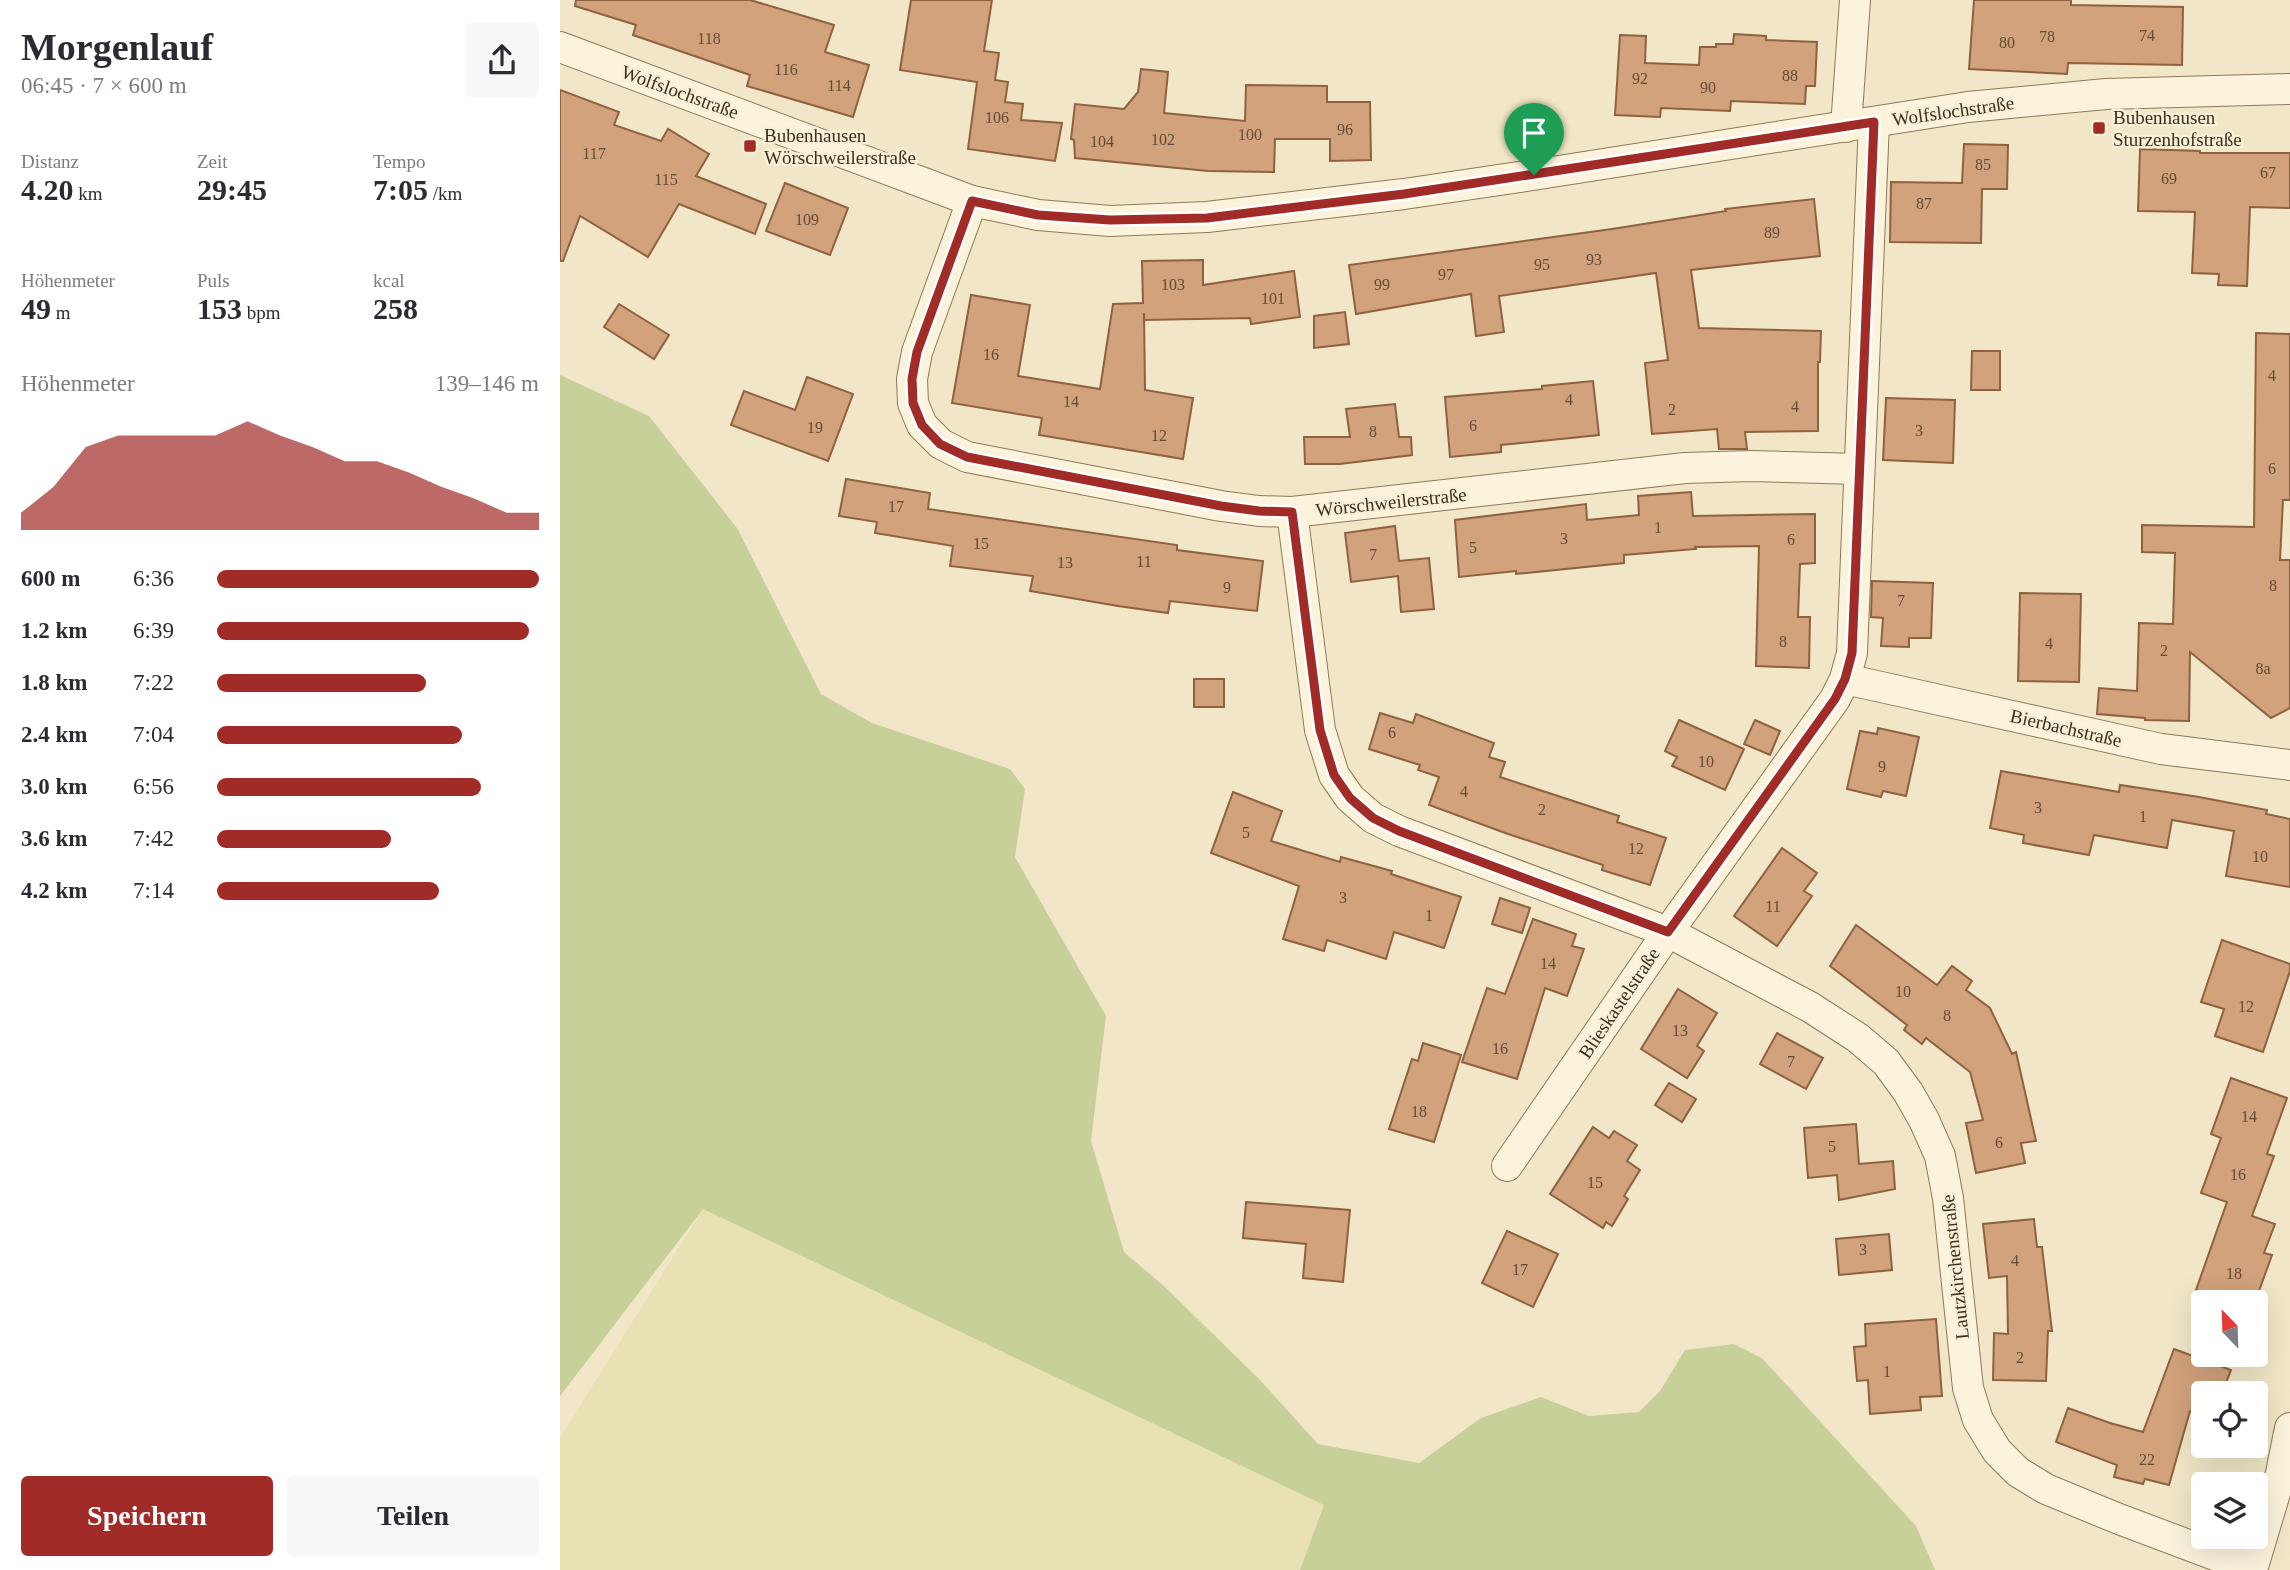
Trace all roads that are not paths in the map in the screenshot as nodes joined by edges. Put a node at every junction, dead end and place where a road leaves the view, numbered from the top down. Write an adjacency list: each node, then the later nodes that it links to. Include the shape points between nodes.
1 (1855, 0): 4 (street, Blieskastelstraße)
2 (560, 47): 5 (street, Wolfslochstraße)
3 (2290, 89): 4 (street, Wolfslochstraße, via 2106,94 1968,107)
4 (1860, 124): 5 (street, Wolfslochstraße, via 1404,194 1207,218 1074,218); 6 (street, Blieskastelstraße)
5 (972, 201): 7 (street, Wörschweilerstraße, via 917,352 912,379 913,403 922,425 940,444 980,460 1221,506)
6 (1859, 469): 7 (street, Wörschweilerstraße, via 1685,468); 8 (street, Blieskastelstraße, via 1852,653)
7 (1292, 512): 10 (street, Lautzkirchenstraße, via 1320,730 1334,775 1350,798 1373,818 1399,831)
8 (1845, 679): 9 (street, Bierbachstraße, via 2161,749); 10 (street, Blieskastelstraße)
9 (2290, 765)
10 (1668, 932): 11 (street, Blieskastelstraße); 13 (street, Lautzkirchenstraße, via 1839,1026 1886,1062 1908,1092 1940,1156 1968,1388 1978,1420 1997,1451 2018,1472 2046,1489)
11 (1507, 1166)
12 (2290, 1429): 13 (street)
13 (2252, 1570)

